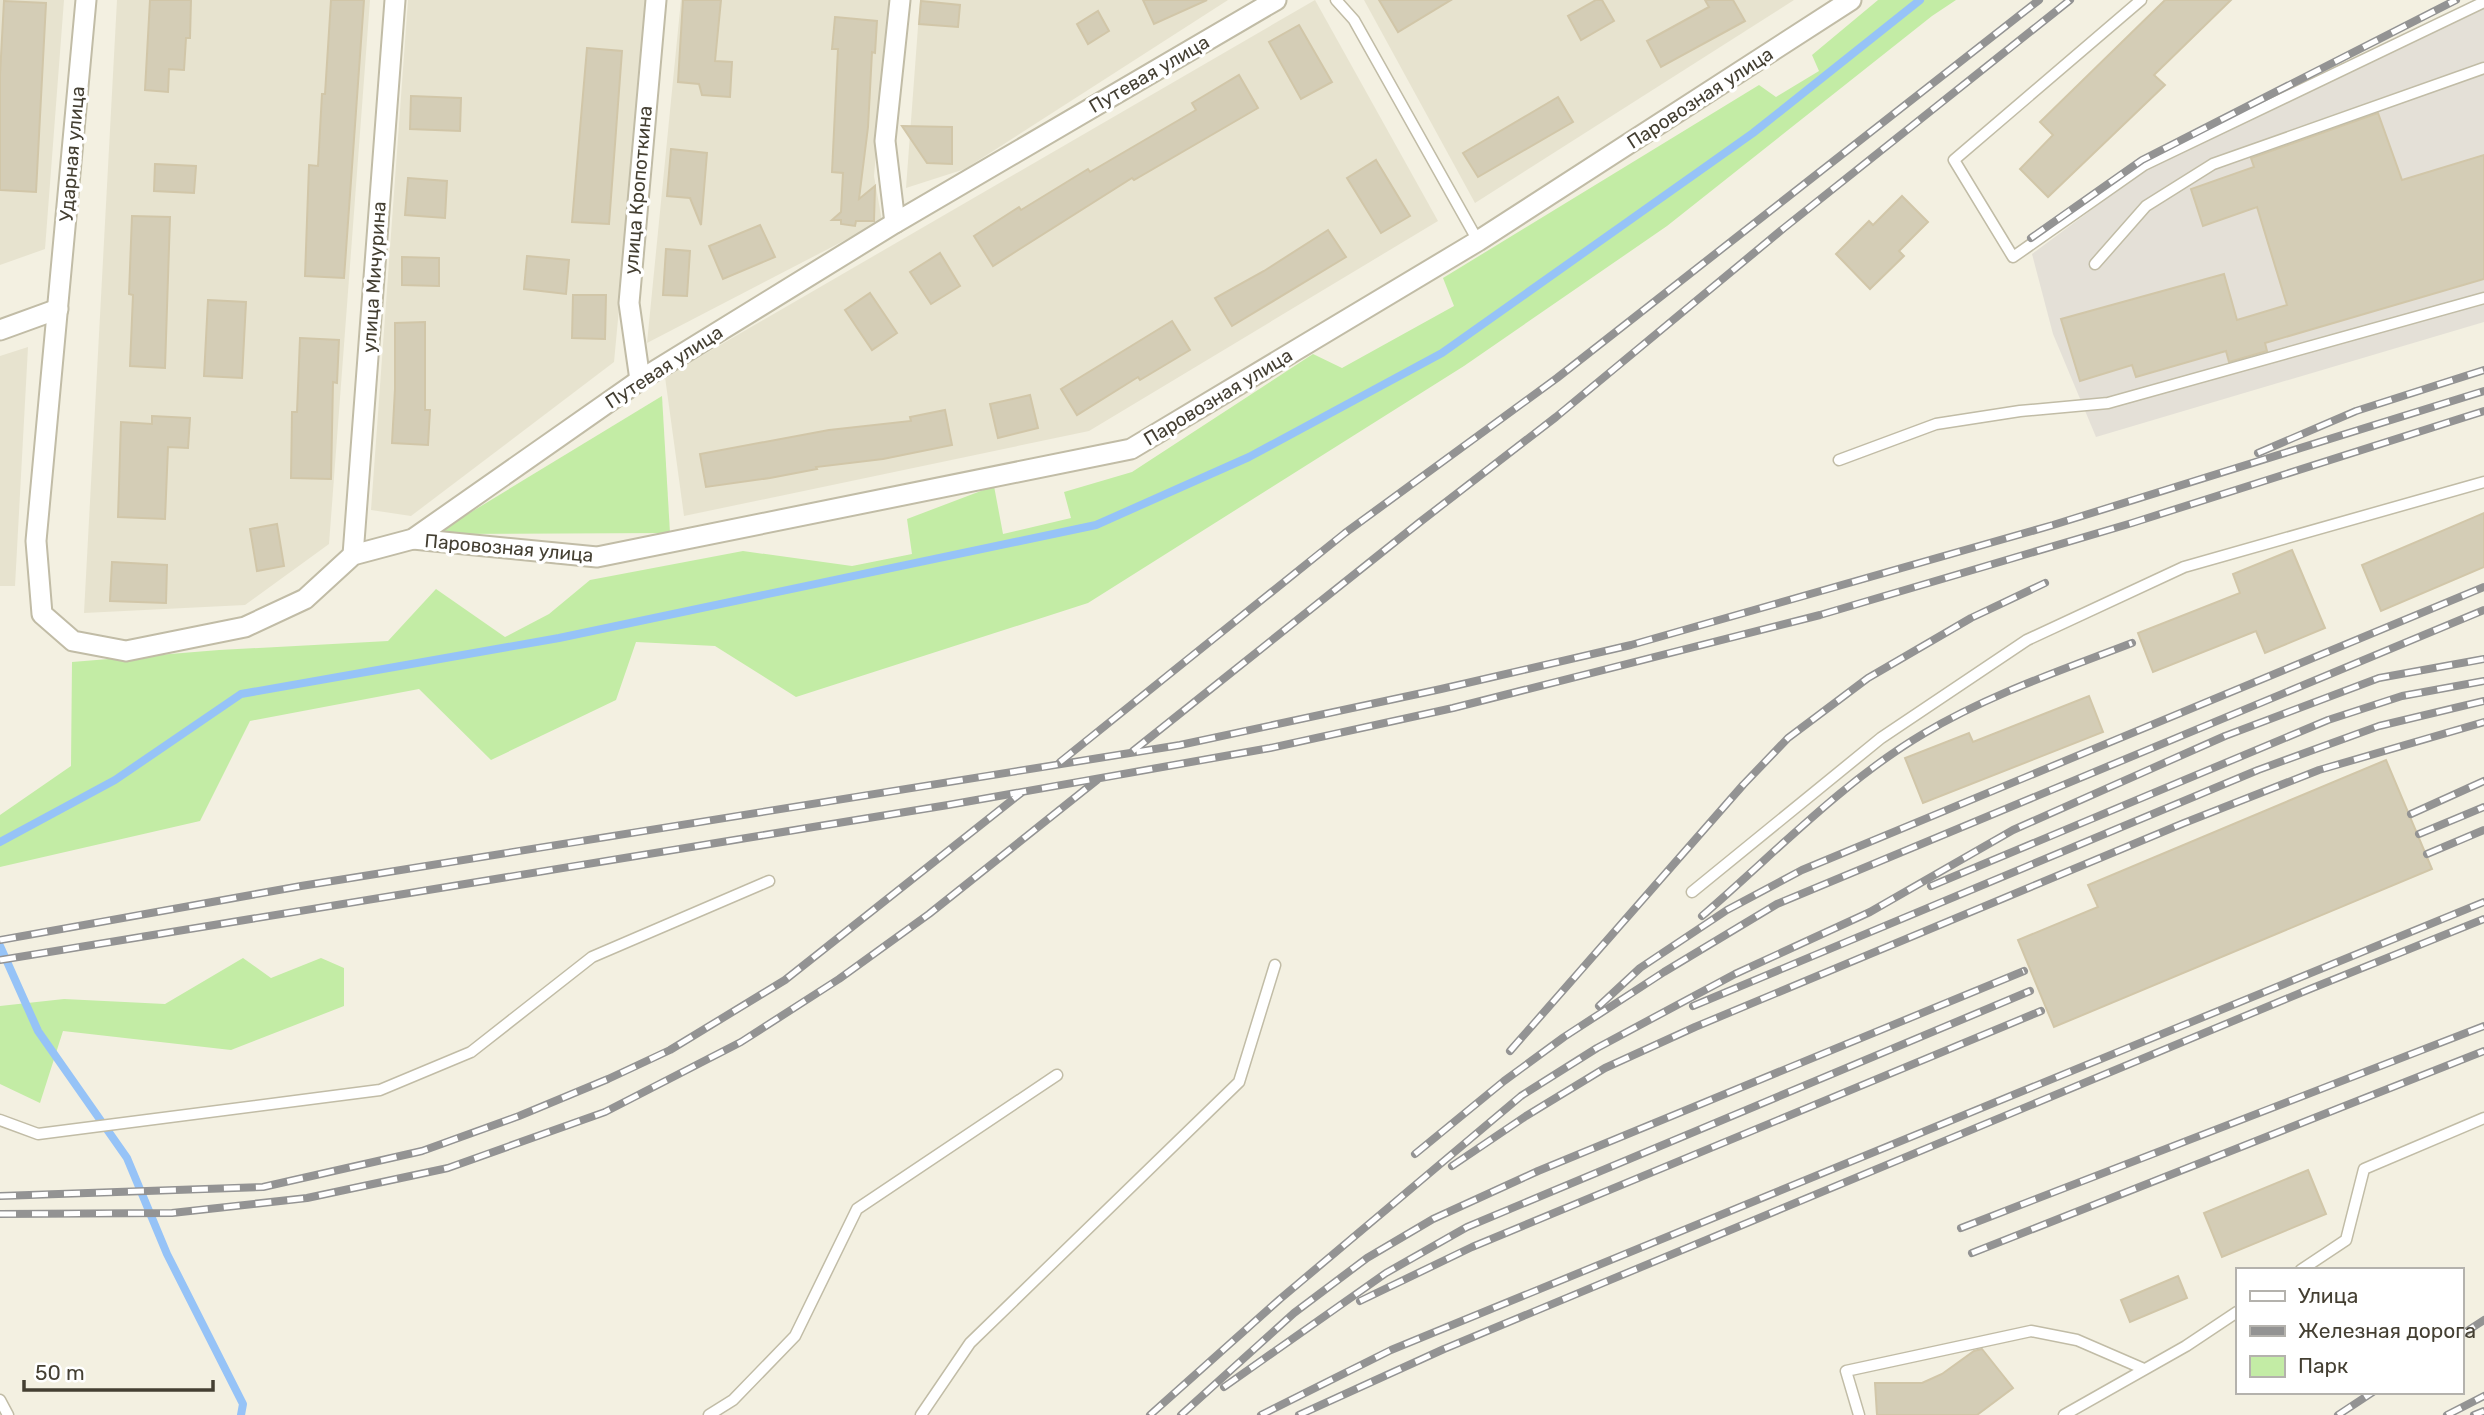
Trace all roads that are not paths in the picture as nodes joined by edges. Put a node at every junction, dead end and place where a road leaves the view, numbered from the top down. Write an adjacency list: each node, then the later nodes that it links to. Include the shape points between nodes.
1 (86, 0): 15 (street, Ударная улица)
2 (395, 0): 21 (street, улица Мичурина)
3 (656, 0): 17 (street, улица Кропоткина, via 629,303)
4 (900, 0): 11 (street, via 885,141)
5 (1276, 0): 11 (street, Путевая улица)
6 (1336, 0): 12 (lane, via 1354,20)
7 (1851, 0): 12 (street, Паровозная улица)
8 (2141, 0): 9 (lane, via 1954,160 2014,257 2144,165)
9 (2484, 2)
10 (2484, 68): 13 (lane, via 2213,164 2146,206)
11 (895, 223): 17 (street, Путевая улица)
12 (1478, 241): 20 (street, Паровозная улица, via 1131,449 597,557)
13 (2095, 264)
14 (2484, 298): 18 (lane, via 2108,403 1936,424)
15 (58, 309): 16 (street); 22 (street, Ударная улица, via 36,541)
16 (0, 330)
17 (640, 380): 20 (street, Путевая улица)
18 (1839, 460)
19 (2484, 482): 24 (lane, via 2184,567 2027,640 1881,738)
20 (413, 539): 21 (street, Путевая улица)
21 (354, 555): 22 (street, Путевая улица, via 304,599 245,627 126,651 73,640)
22 (42, 614)
23 (769, 881): 28 (lane, via 592,957 471,1052 380,1090 38,1135)
24 (1692, 892)
25 (1275, 965): 35 (lane, via 1238,1082 970,1343)
26 (1057, 1075): 34 (lane, via 857,1209 795,1336 733,1400)
27 (2484, 1118): 29 (lane, via 2364,1169 2347,1240)
28 (0, 1120)
29 (2304, 1268)
30 (2236, 1313): 31 (lane)
31 (2144, 1369): 36 (lane, via 2077,1340 2031,1331 1846,1371); 37 (lane)
32 (0, 1400): 33 (lane)
33 (4, 1413)
34 (709, 1415)
35 (920, 1415)
36 (1859, 1415)
37 (2064, 1415)

